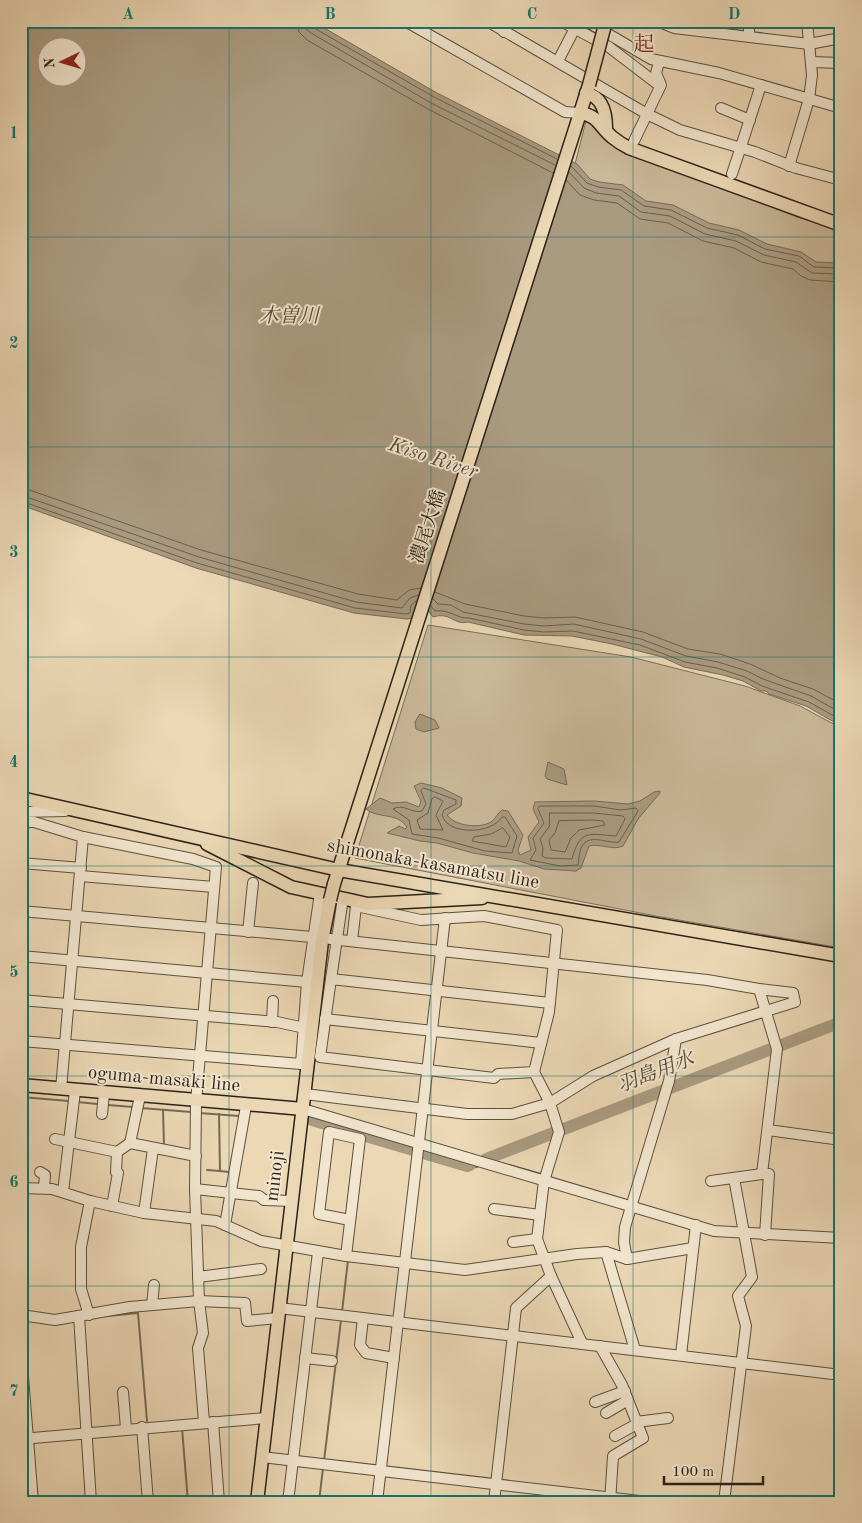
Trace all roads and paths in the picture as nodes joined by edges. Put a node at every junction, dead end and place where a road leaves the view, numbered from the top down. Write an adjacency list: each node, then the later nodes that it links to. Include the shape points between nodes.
1 (405, 21): 11 (street)
2 (487, 21): 13 (street)
3 (509, 21): 13 (street)
4 (561, 21): 10 (street)
5 (586, 21): 17 (street)
6 (606, 21): 25 (main road, 濃尾大橋, bridge)
7 (657, 21): 12 (street, via 674,28)
8 (749, 21): 14 (street)
9 (807, 21): 16 (street)
10 (571, 24): 18 (street); 19 (street, via 574,30)
11 (418, 25): 30 (street)
12 (694, 25): 14 (street)
13 (504, 32): 19 (street)
14 (749, 36): 16 (street)
15 (841, 38): 16 (street)
16 (809, 44): 21 (street)
17 (640, 52): 18 (street); 20 (street)
18 (625, 58): 24 (street)
19 (558, 61): 29 (street)
20 (659, 62): 23 (street); 24 (street, via 656,73)
21 (811, 62): 22 (street); 26 (street)
22 (841, 63)
23 (761, 85): 26 (street); 31 (street)
24 (660, 86): 29 (street)
25 (588, 89): 30 (main road, 濃尾大橋); 32 (main road, via 603,106)
26 (809, 99): 28 (street); 35 (street)
27 (721, 108): 31 (street)
28 (841, 108)
29 (647, 114): 33 (street); 34 (street, via 693,135)
30 (578, 118): 32 (main road, via 589,114); 45 (main road, 濃尾大橋)
31 (750, 120): 34 (street)
32 (606, 128): 38 (main road, via 610,135 629,148)
33 (634, 141)
34 (740, 148): 35 (street); 36 (street)
35 (789, 166): 37 (street)
36 (732, 174)
37 (841, 180)
38 (841, 225)
39 (21, 798): 40 (main road, shimonaka-kasamatsu line)
40 (80, 810): 41 (street); 43 (main road, shimonaka-kasamatsu line)
41 (21, 812)
42 (21, 822): 44 (street, via 34,822)
43 (179, 833): 47 (main road, shimonaka-kasamatsu line); 51 (main road, via 209,845 273,880)
44 (83, 837): 48 (street); 50 (street, via 193,859 216,867)
45 (343, 857): 47 (main road, minoji)
46 (21, 863): 48 (street)
47 (339, 870): 51 (main road, minoji, bridge); 52 (main road, shimonaka-kasamatsu line)
48 (80, 872): 50 (street); 54 (street)
49 (253, 882): 57 (street)
50 (214, 887): 56 (street)
51 (331, 897): 52 (main road, via 368,904 407,904); 58 (street); 59 (street); 87 (main road, minoji)
52 (504, 897): 63 (main road, shimonaka-kasamatsu line)
53 (21, 911): 54 (street)
54 (76, 915): 56 (street); 64 (street)
55 (445, 918): 60 (street, via 421,920 356,906); 61 (street); 65 (street, via 484,916 557,930)
56 (210, 928): 57 (street); 66 (street)
57 (248, 932): 58 (street)
58 (312, 937): 68 (street)
59 (333, 939): 60 (street); 67 (street)
60 (352, 941): 61 (street)
61 (443, 952): 65 (street); 70 (street)
62 (21, 956): 64 (street)
63 (841, 956)
64 (72, 960): 66 (street); 74 (street)
65 (554, 964): 69 (street, via 707,980); 73 (street)
66 (206, 972): 68 (street); 76 (street)
67 (330, 979): 70 (street); 77 (street)
68 (307, 982): 79 (street)
69 (759, 989): 75 (street); 75 (street, via 793,993 796,1002)
70 (438, 991): 73 (street); 80 (street)
71 (21, 1000): 74 (street)
72 (273, 1001): 78 (street)
73 (550, 1003): 83 (street)
74 (68, 1004): 76 (street); 84 (street)
75 (766, 1011): 81 (street); 103 (street, via 776,1045)
76 (203, 1016): 78 (street); 85 (street)
77 (325, 1019): 80 (street); 86 (street)
78 (272, 1022): 79 (street)
79 (305, 1028): 87 (street)
80 (433, 1032): 83 (street); 88 (street)
81 (676, 1039): 97 (street, via 593,1076); 125 (street, via 669,1081)
82 (21, 1040): 84 (street)
83 (541, 1043): 89 (street)
84 (65, 1044): 85 (street); 91 (street)
85 (200, 1056): 87 (street); 96 (street)
86 (320, 1057): 87 (street, via 317,1065); 88 (street)
87 (304, 1066): 94 (main road, minoji)
88 (428, 1070): 89 (street, via 494,1078 498,1074); 100 (street)
89 (534, 1072): 97 (street)
90 (21, 1085): 91 (main road, oguma-masaki line)
91 (61, 1090): 92 (main road, oguma-masaki line)
92 (75, 1091): 93 (main road, oguma-masaki line); 106 (street)
93 (104, 1093): 95 (main road, oguma-masaki line); 101 (street)
94 (305, 1094): 99 (main road, minoji); 100 (street)
95 (140, 1096): 96 (main road, oguma-masaki line); 107 (street)
96 (196, 1102): 98 (main road, oguma-masaki line); 111 (street)
97 (550, 1103): 100 (street, via 499,1115); 115 (street, via 558,1128)
98 (246, 1106): 99 (main road, oguma-masaki line); 121 (street)
99 (303, 1109): 102 (street); 123 (main road, minoji)
100 (424, 1109): 109 (street)
101 (102, 1114)
102 (330, 1126): 109 (street); 130 (street, via 360,1140); 130 (street, via 319,1214)
103 (768, 1130): 105 (street); 113 (street)
104 (55, 1138): 106 (street)
105 (841, 1140)
106 (69, 1142): 110 (street, via 94,1143); 120 (street)
107 (130, 1143): 108 (street); 110 (street)
108 (153, 1149): 111 (street); 127 (street)
109 (419, 1149): 115 (street); 145 (street)
110 (117, 1152): 124 (street, via 118,1173)
111 (196, 1156): 119 (street)
112 (40, 1172): 118 (street, via 46,1175)
113 (762, 1174): 114 (street); 134 (street, via 769,1174)
114 (734, 1178): 116 (street); 133 (street)
115 (544, 1181): 125 (street); 128 (street)
116 (711, 1181)
117 (21, 1188): 118 (street)
118 (44, 1188): 120 (street)
119 (195, 1189): 121 (street); 129 (street)
120 (63, 1192): 122 (street)
121 (229, 1193): 123 (street, via 259,1196 264,1200); 131 (street)
122 (90, 1201): 124 (street); 154 (street, via 81,1247)
123 (292, 1201): 138 (main road, minoji)
124 (112, 1206): 127 (street)
125 (631, 1206): 132 (street); 144 (street, via 625,1227)
126 (494, 1209): 128 (street)
127 (144, 1213): 129 (street)
128 (540, 1215): 136 (street)
129 (196, 1219): 131 (street); 148 (street)
130 (350, 1220): 142 (street)
131 (225, 1225): 138 (street, via 261,1241)
132 (696, 1225): 133 (street, via 714,1231); 139 (street)
133 (744, 1234): 134 (street); 167 (street, via 752,1277 738,1296 746,1326)
134 (765, 1235): 135 (street)
135 (841, 1238)
136 (537, 1239): 137 (street); 143 (street)
137 (513, 1242)
138 (287, 1245): 140 (street); 153 (main road, minoji)
139 (693, 1248): 144 (street); 163 (street)
140 (318, 1252): 142 (street); 152 (street)
141 (606, 1252): 143 (street); 144 (street); 161 (street)
142 (346, 1256): 145 (street)
143 (546, 1258): 145 (street, via 465,1270); 147 (street)
144 (627, 1259)
145 (406, 1264): 157 (street)
146 (261, 1269): 148 (street)
147 (551, 1276): 158 (street, via 516,1308); 159 (street)
148 (198, 1277): 150 (street)
149 (154, 1285): 151 (street)
150 (199, 1301): 151 (street); 153 (street, via 245,1303 247,1321); 175 (street, via 203,1333 198,1348)
151 (152, 1305): 154 (street)
152 (311, 1312): 153 (street); 156 (street); 164 (street)
153 (279, 1313): 173 (main road, minoji)
154 (84, 1315): 155 (street, via 55,1320); 179 (street)
155 (21, 1316)
156 (363, 1318): 157 (street); 165 (street, via 360,1345 366,1353)
157 (399, 1322): 158 (street); 165 (street)
158 (513, 1335): 159 (street); 185 (street)
159 (582, 1343): 160 (street)
160 (600, 1346): 161 (street); 170 (street)
161 (635, 1350): 163 (street)
162 (21, 1352): 181 (street)
163 (681, 1356): 167 (street)
164 (305, 1358): 166 (street); 183 (street)
165 (394, 1358): 184 (street)
166 (332, 1361)
167 (740, 1362): 168 (street); 197 (street)
168 (841, 1375)
169 (123, 1392): 178 (street)
170 (626, 1395): 171 (street); 172 (street); 176 (street)
171 (594, 1402)
172 (606, 1413)
173 (266, 1418): 175 (street); 182 (main road, minoji)
174 (668, 1418): 176 (street)
175 (209, 1422): 177 (street); 191 (street)
176 (636, 1423): 180 (street); 187 (street, via 643,1438 613,1456)
177 (142, 1427): 178 (street); 190 (street)
178 (126, 1428): 179 (street)
179 (87, 1431): 181 (street); 189 (street)
180 (615, 1436)
181 (25, 1438): 188 (street)
182 (262, 1457): 183 (street); 192 (main road, minoji)
183 (293, 1460): 184 (street); 193 (street)
184 (381, 1471): 185 (street); 194 (street)
185 (496, 1484): 187 (street); 195 (street)
186 (841, 1491): 198 (street)
187 (610, 1500): 196 (street)
188 (33, 1502)
189 (91, 1502)
190 (148, 1502)
191 (219, 1502)
192 (257, 1502)
193 (288, 1502)
194 (377, 1502)
195 (494, 1502)
196 (648, 1502)
197 (724, 1502)
198 (840, 1502)

